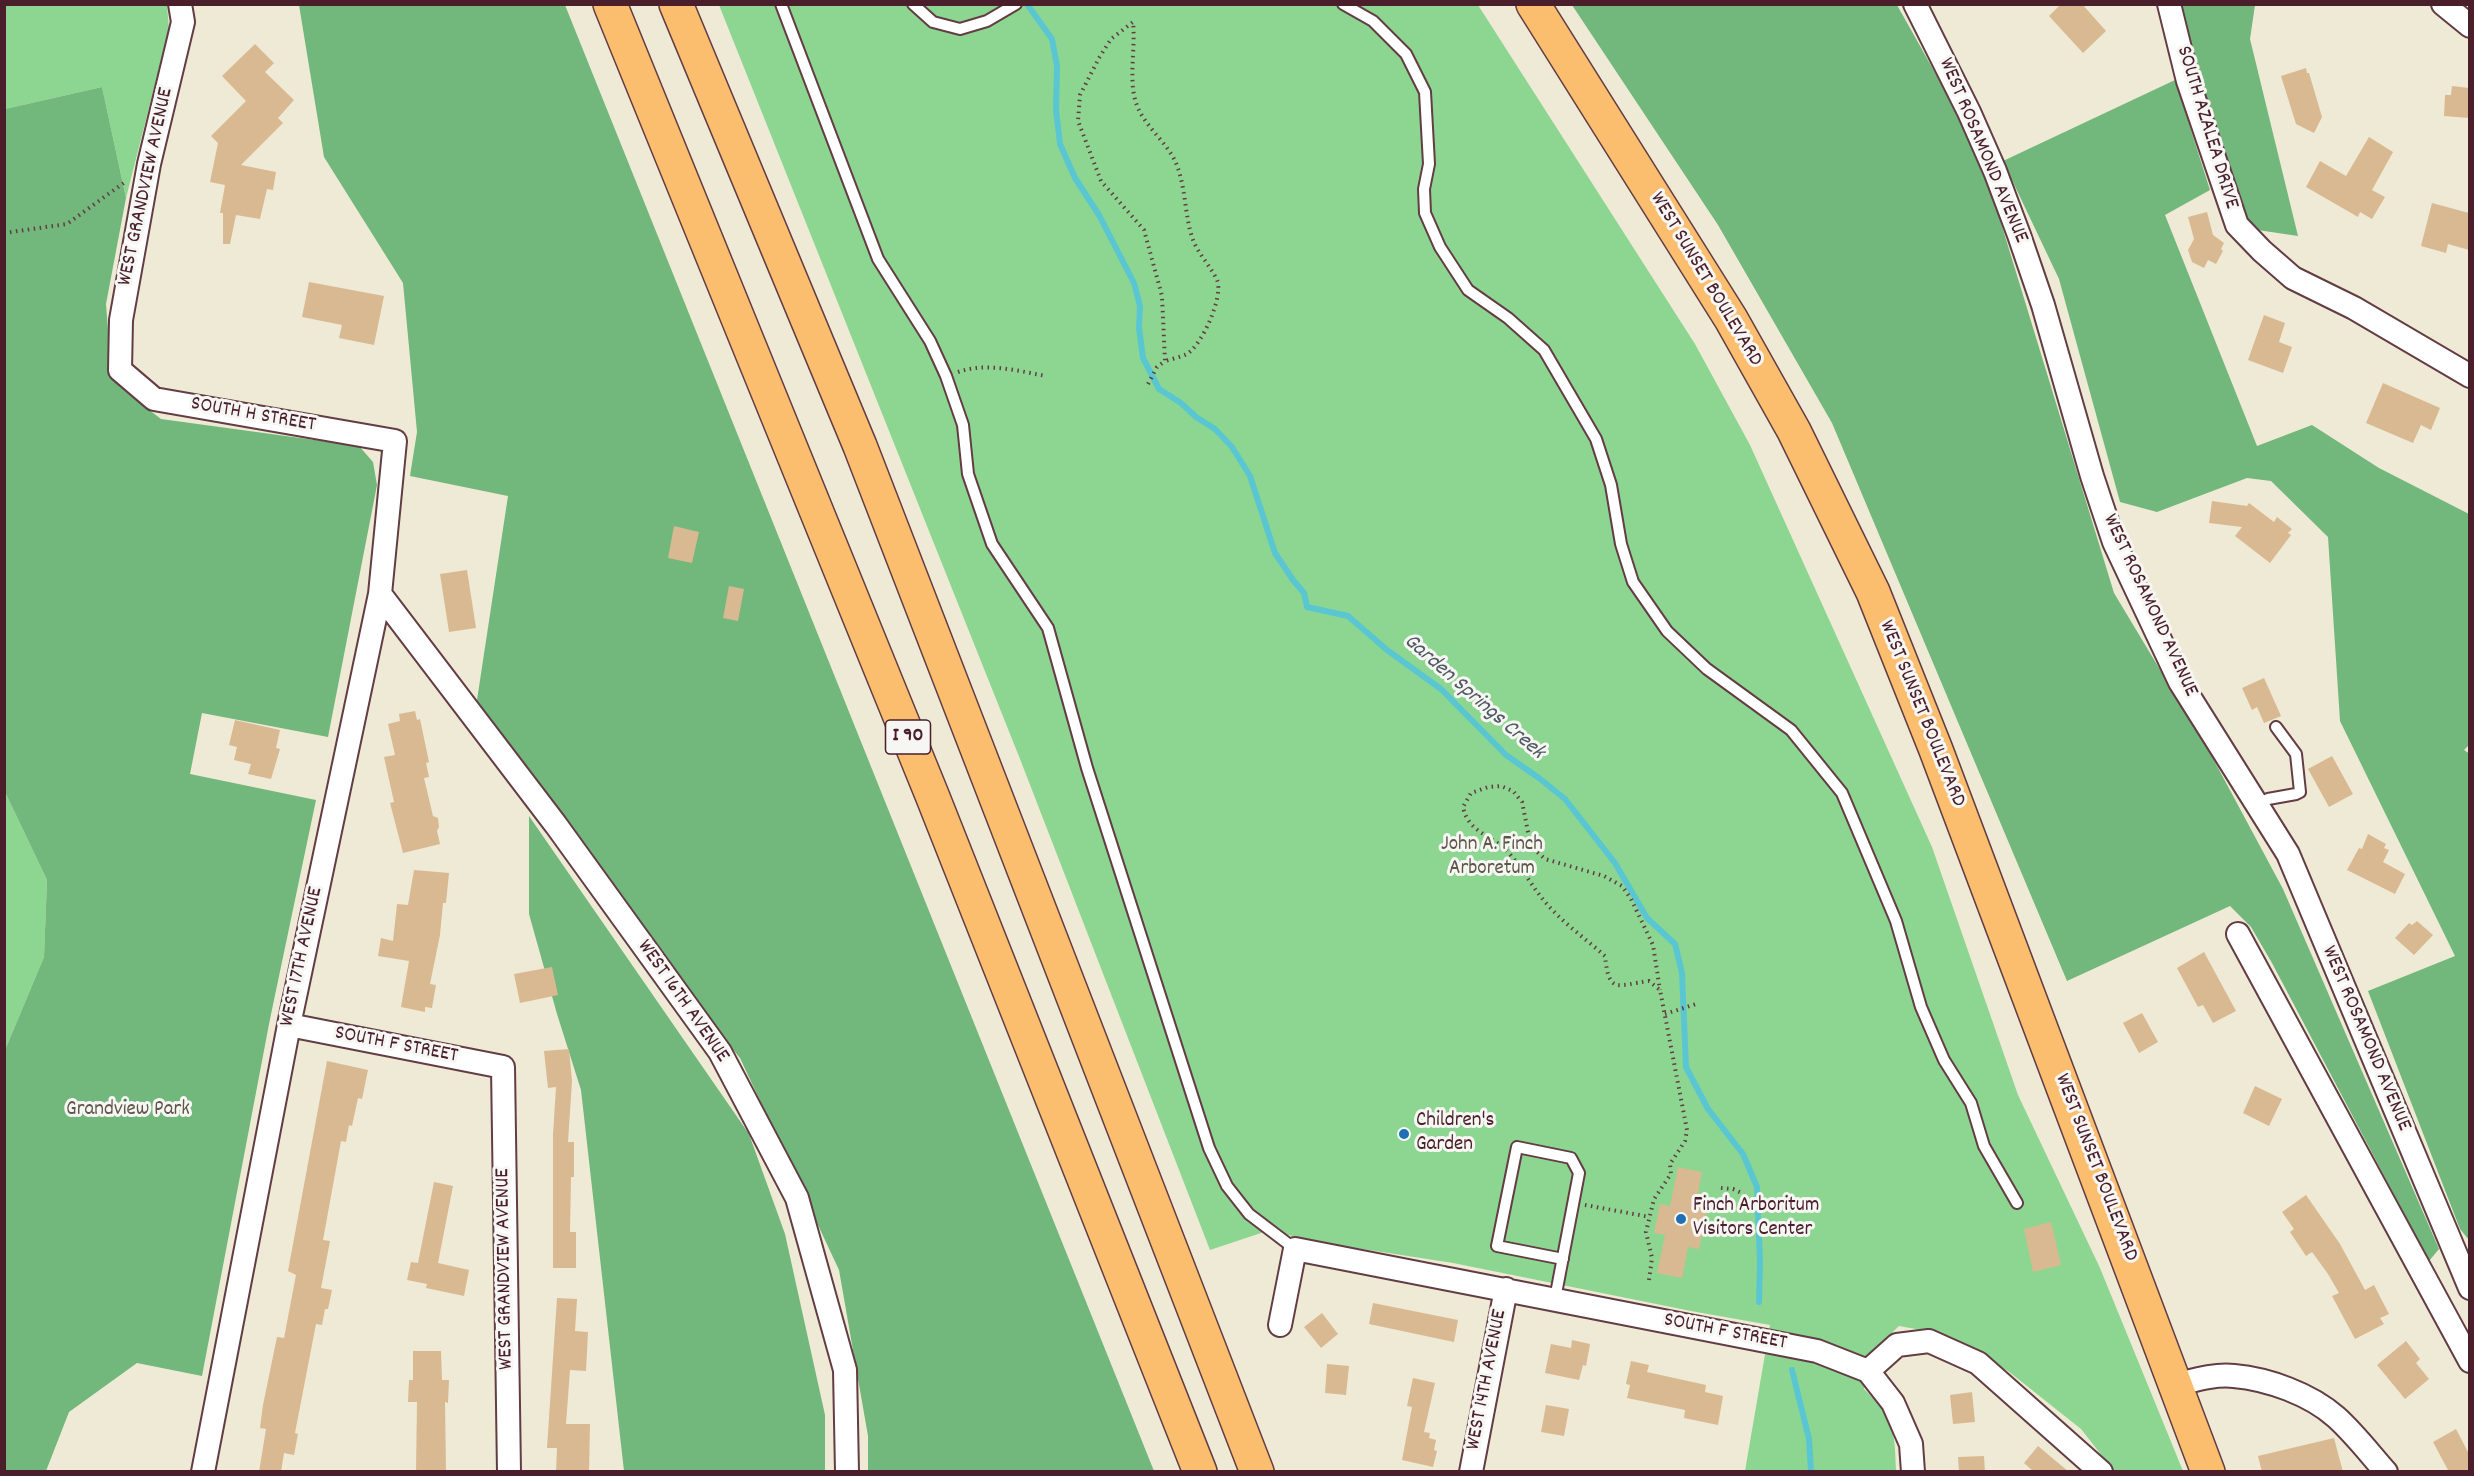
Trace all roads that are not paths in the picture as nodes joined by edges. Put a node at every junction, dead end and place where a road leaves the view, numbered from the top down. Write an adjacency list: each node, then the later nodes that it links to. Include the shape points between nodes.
1 (180, 4): 13 (street, WEST GRANDVIEW AVENUE, via 183,22 150,164 121,320)
2 (610, 4): 35 (main road, I 90, via 932,795)
3 (676, 4): 36 (main road, via 860,446)
4 (780, 4): 23 (lane, via 878,259 930,340 946,376 963,425 968,474 992,544 1048,628 1087,768 1209,1148 1227,1186 1249,1214)
5 (913, 4): 11 (lane, via 933,22 960,29 987,21)
6 (1343, 4): 22 (lane, via 1373,21 1406,54 1425,92 1430,164 1424,201 1428,221 1468,290 1544,350 1596,439 1633,582 1667,631 1707,669 1791,730 1842,793 1896,921 1921,1007 1944,1060 1971,1103 1984,1146)
7 (1533, 4): 31 (main road, WEST SUNSET BOULEVARD, via 1731,319 1794,431 1873,592)
8 (1915, 4): 18 (street, WEST ROSAMOND AVENUE, via 1977,132 2019,235 2114,542 2180,682)
9 (2169, 4): 14 (street, SOUTH AZALEA DRIVE, via 2188,81 2236,225 2293,278 2354,308)
10 (2443, 4): 12 (street)
11 (1012, 6)
12 (2469, 26)
13 (120, 370): 15 (street, SOUTH H STREET, via 154,399)
14 (2469, 376)
15 (395, 441): 16 (street, WEST 17TH AVENUE)
16 (380, 594): 20 (street, WEST 17TH AVENUE); 34 (street, WEST 16TH AVENUE, via 556,825 725,1062 797,1198 845,1370)
17 (2276, 727): 18 (lane, via 2296,754 2300,792)
18 (2257, 804): 25 (street, WEST ROSAMOND AVENUE, via 2288,854)
19 (2238, 934): 29 (street)
20 (289, 1024): 21 (street, SOUTH F STREET); 32 (street, WEST 17TH AVENUE)
21 (503, 1067): 33 (street, WEST GRANDVIEW AVENUE)
22 (2017, 1203)
23 (1295, 1249): 26 (street, SOUTH F STREET); 28 (street)
24 (1563, 1259): 24 (lane, via 1579,1173 1570,1158 1517,1147 1497,1246); 27 (lane)
25 (2469, 1288)
26 (1506, 1289): 27 (street, SOUTH F STREET); 37 (street, WEST 14TH AVENUE)
27 (1555, 1299): 30 (street, SOUTH F STREET, via 1817,1351)
28 (1280, 1324)
29 (2469, 1361)
30 (1868, 1371): 38 (street, via 1893,1403 1911,1444); 39 (street, via 1897,1345 1929,1341 1978,1363)
31 (2175, 1385): 40 (main road, WEST SUNSET BOULEVARD); 41 (street, via 2234,1376 2300,1395 2335,1416)
32 (203, 1472)
33 (509, 1472)
34 (847, 1472)
35 (1200, 1472)
36 (1257, 1472)
37 (1471, 1472)
38 (1913, 1472)
39 (2101, 1472)
40 (2208, 1472)
41 (2386, 1472)

